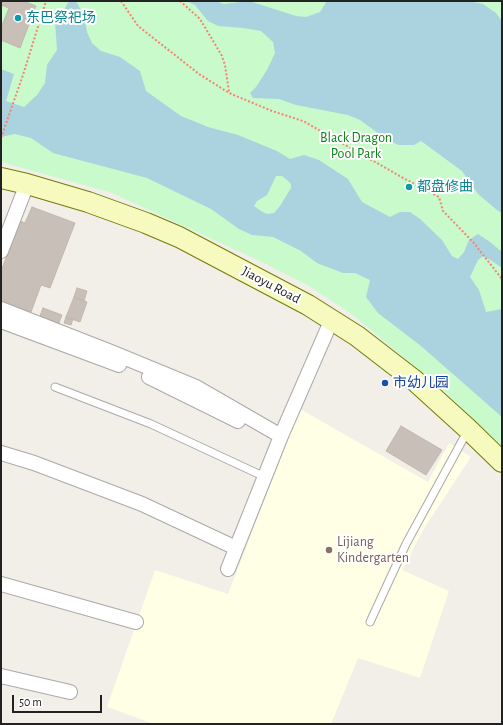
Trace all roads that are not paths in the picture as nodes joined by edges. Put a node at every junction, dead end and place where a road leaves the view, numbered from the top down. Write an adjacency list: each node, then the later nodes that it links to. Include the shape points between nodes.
1 (1, 178): 2 (main road, Jiaoyu Road)
2 (27, 184): 3 (street); 5 (main road, Jiaoyu Road, via 117,212 179,237 284,291)
3 (1, 251)
4 (1, 309): 9 (street, via 196,387)
5 (332, 319): 8 (main road, Jiaoyu Road, via 414,380); 9 (street)
6 (1, 321): 9 (street, via 147,376)
7 (55, 387): 12 (lane, via 151,424)
8 (468, 429): 11 (main road, Jiaoyu Road); 17 (lane, via 406,544)
9 (276, 437): 12 (street)
10 (1, 453): 13 (street, via 34,462 142,504)
11 (502, 462)
12 (264, 477): 13 (street)
13 (236, 548): 14 (street)
14 (228, 569)
15 (1, 584): 16 (street)
16 (136, 622)
17 (370, 622)
18 (1, 676): 19 (street)
19 (70, 692)

